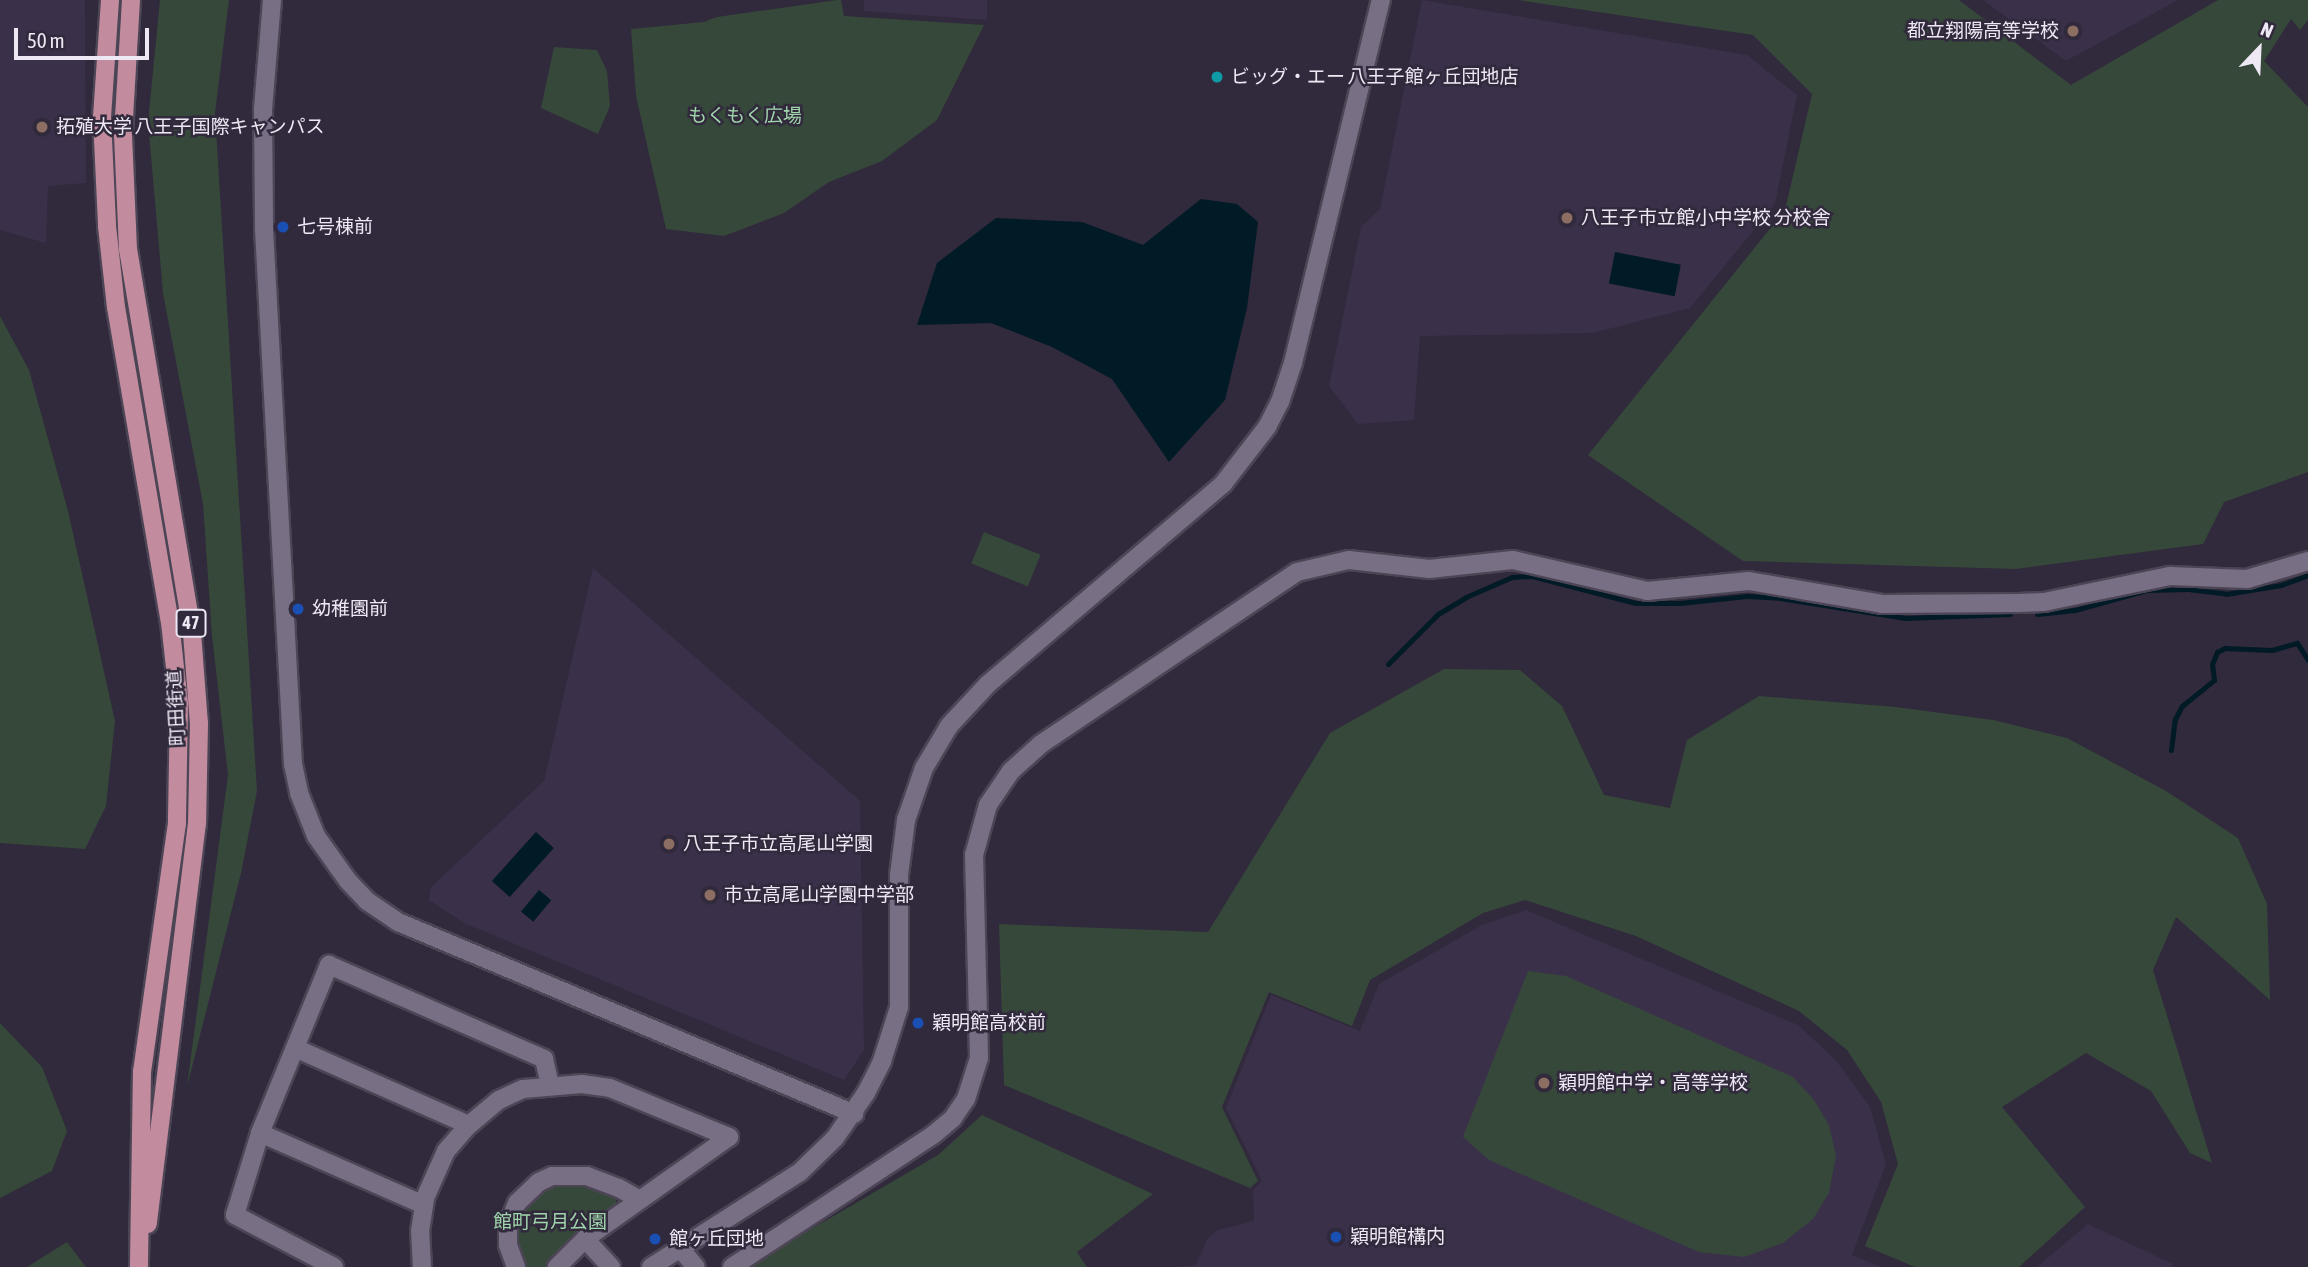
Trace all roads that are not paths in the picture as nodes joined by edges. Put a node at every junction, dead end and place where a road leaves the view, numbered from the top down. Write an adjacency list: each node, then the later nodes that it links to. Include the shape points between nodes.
1 (110, 0): 6 (main road, 町田街道 / 47, via 102,129)
2 (131, 0): 5 (main road, 町田街道 / 47, via 123,135)
3 (272, 0): 14 (street, via 263,109 264,217 293,764 316,836 367,901 398,922)
4 (1381, 0): 14 (street, via 1293,363 1267,427 1216,491 976,695 950,726 925,768 901,849 897,1015 875,1076)
5 (128, 248): 6 (main road); 7 (main road, 町田街道 / 47)
6 (109, 249): 8 (main road, 町田街道 / 47)
7 (176, 536): 8 (main road); 11 (main road, 町田街道 / 47, via 199,712 199,796)
8 (156, 540): 10 (main road, 町田街道 / 47, via 176,664 179,715 177,823)
9 (2308, 561): 30 (street, via 2247,579 2170,576 2044,602 2018,603 1882,604 1749,581 1647,591 1513,560 1429,569 1349,560 1297,572 1041,744 1011,771 988,805 974,855 979,1058 966,1099 933,1135)
10 (166, 903): 11 (main road); 21 (main road, 町田街道 / 47, via 142,1072)
11 (188, 908): 21 (main road, 町田街道 / 47)
12 (295, 1048): 13 (street, via 329,965 544,1059); 15 (street); 16 (street)
13 (550, 1085): 15 (street, via 523,1089); 17 (street, via 610,1088 729,1137)
14 (854, 1114): 20 (street, via 829,1145 790,1180)
15 (468, 1125): 18 (street, via 432,1177)
16 (260, 1132): 18 (street); 23 (street, via 236,1215)
17 (640, 1200): 19 (street); 25 (street, via 587,1176 552,1176 539,1182 517,1203 509,1225 508,1245)
18 (424, 1205): 24 (street)
19 (585, 1240): 26 (street); 27 (street)
20 (679, 1247): 28 (street); 29 (street)
21 (141, 1248): 22 (main road, 町田街道 / 47)
22 (139, 1267)
23 (334, 1267)
24 (422, 1267)
25 (516, 1267)
26 (557, 1267)
27 (611, 1267)
28 (651, 1267)
29 (696, 1267)
30 (732, 1267)

